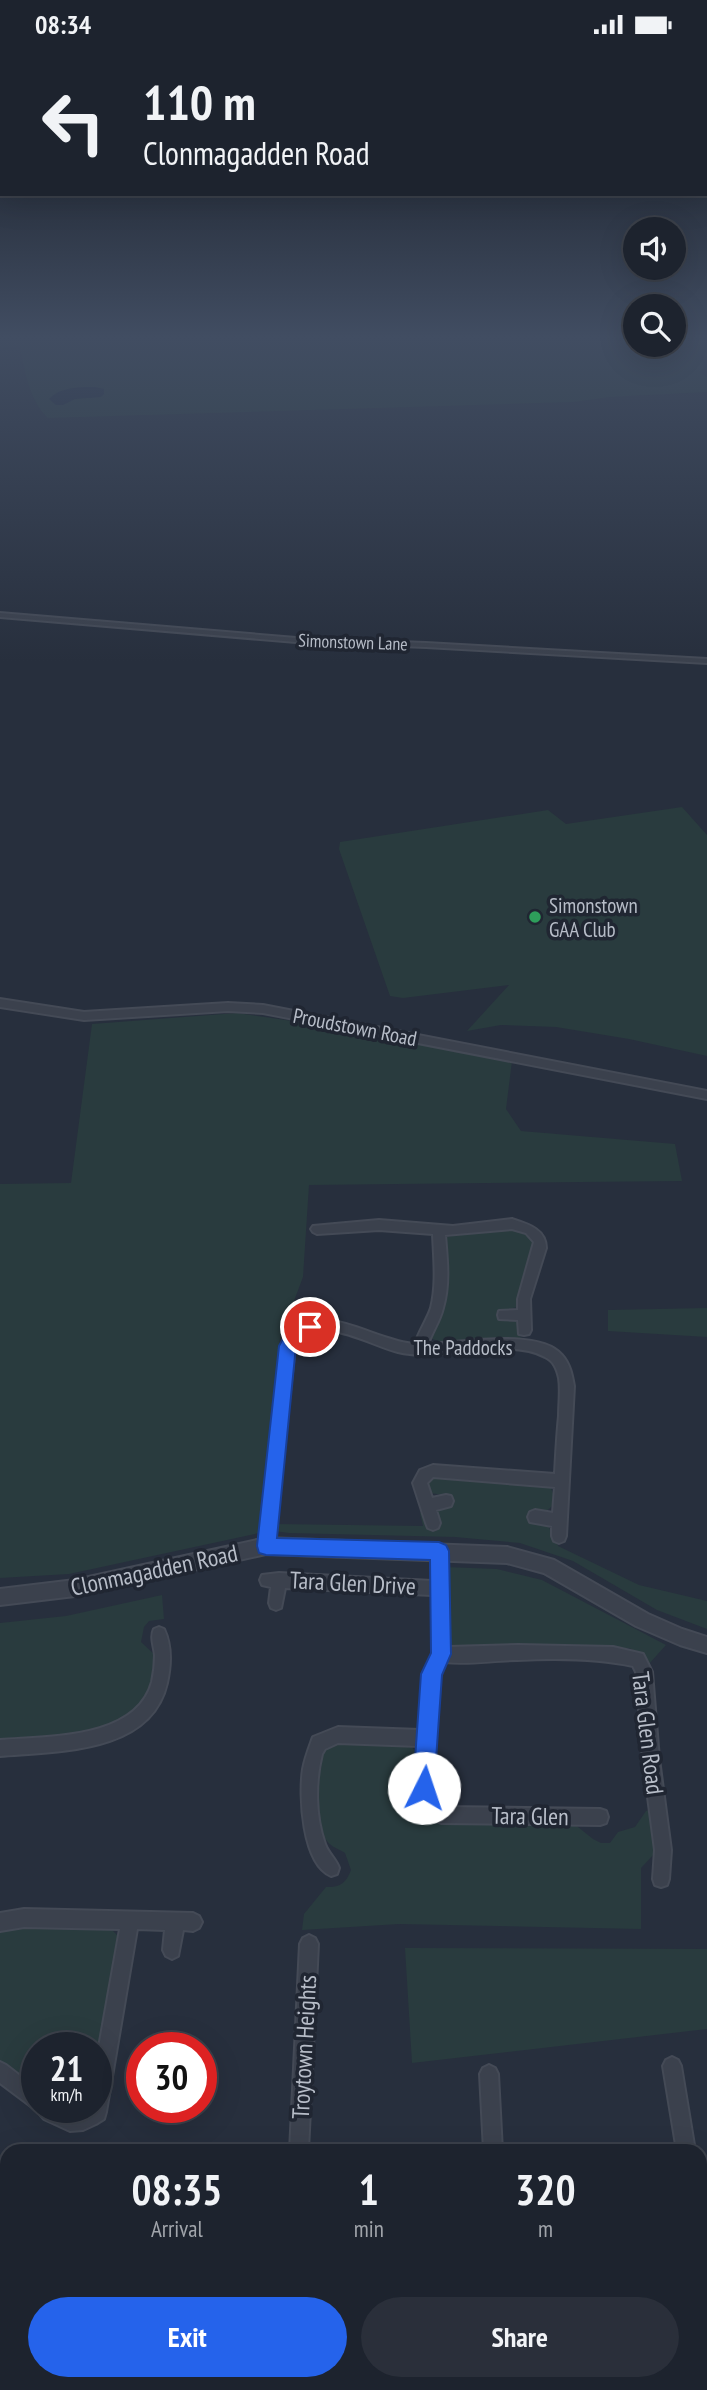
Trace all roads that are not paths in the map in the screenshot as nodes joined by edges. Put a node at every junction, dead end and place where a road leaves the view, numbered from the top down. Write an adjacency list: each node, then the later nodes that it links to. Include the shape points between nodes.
1 (0, 615): 2 (street, Simonstown Lane, via 296,641)
2 (707, 661)
3 (0, 1003): 4 (street, Proudstown Road, via 84,1016 263,1009)
4 (707, 1095)
5 (317, 1229): 6 (street, The Paddocks, via 336,1221)
6 (439, 1230): 8 (street, The Paddocks, via 512,1224 537,1235 540,1248 527,1285); 10 (street, via 440,1294 435,1318)
7 (504, 1315): 8 (street)
8 (524, 1315): 9 (street, The Paddocks)
9 (524, 1330)
10 (420, 1349): 11 (street, The Paddocks, via 512,1346 555,1356 562,1363 567,1386); 18 (street, The Paddocks, via 393,1346 361,1331 335,1326 310,1327 292,1337)
11 (562, 1481): 13 (street, via 433,1471 421,1477); 15 (street, The Paddocks)
12 (446, 1501): 13 (street)
13 (428, 1506): 16 (street)
14 (535, 1517): 15 (street)
15 (559, 1521): 17 (street, The Paddocks)
16 (433, 1523)
17 (559, 1536)
18 (266, 1546): 19 (street, Clonmagadden Road); 21 (street, Clonmagadden Road, via 75,1588)
19 (439, 1551): 20 (street, Tara Glen); 24 (street, Clonmagadden Road, via 517,1556 548,1566 642,1620)
20 (440, 1588): 22 (street, Tara Glen Drive, via 273,1580); 25 (street, Tara Glen)
21 (0, 1597)
22 (276, 1603)
23 (159, 1634): 27 (street, via 163,1655 155,1696 127,1728 107,1735)
24 (707, 1645)
25 (441, 1654): 26 (street, Tara Glen, via 432,1674); 30 (street, Tara Glen Road, via 518,1652 638,1658 644,1672 663,1850)
26 (427, 1738): 28 (street, Tara Glen, via 424,1788 432,1811 441,1815); 29 (street, via 338,1735 318,1743 312,1759 313,1821 317,1846)
27 (0, 1748)
28 (600, 1817)
29 (331, 1868)
30 (660, 1879)
31 (130, 1921): 32 (street, via 24,1918); 33 (street); 37 (street)
32 (0, 1922)
33 (175, 1922): 34 (street); 36 (street)
34 (193, 1922)
35 (309, 1944): 42 (street, Troytown Heights)
36 (172, 1950)
37 (111, 2032)
38 (672, 2066): 44 (street)
39 (0, 2071): 41 (street)
40 (489, 2074): 43 (street)
41 (21, 2088)
42 (299, 2144)
43 (493, 2144)
44 (685, 2144)

